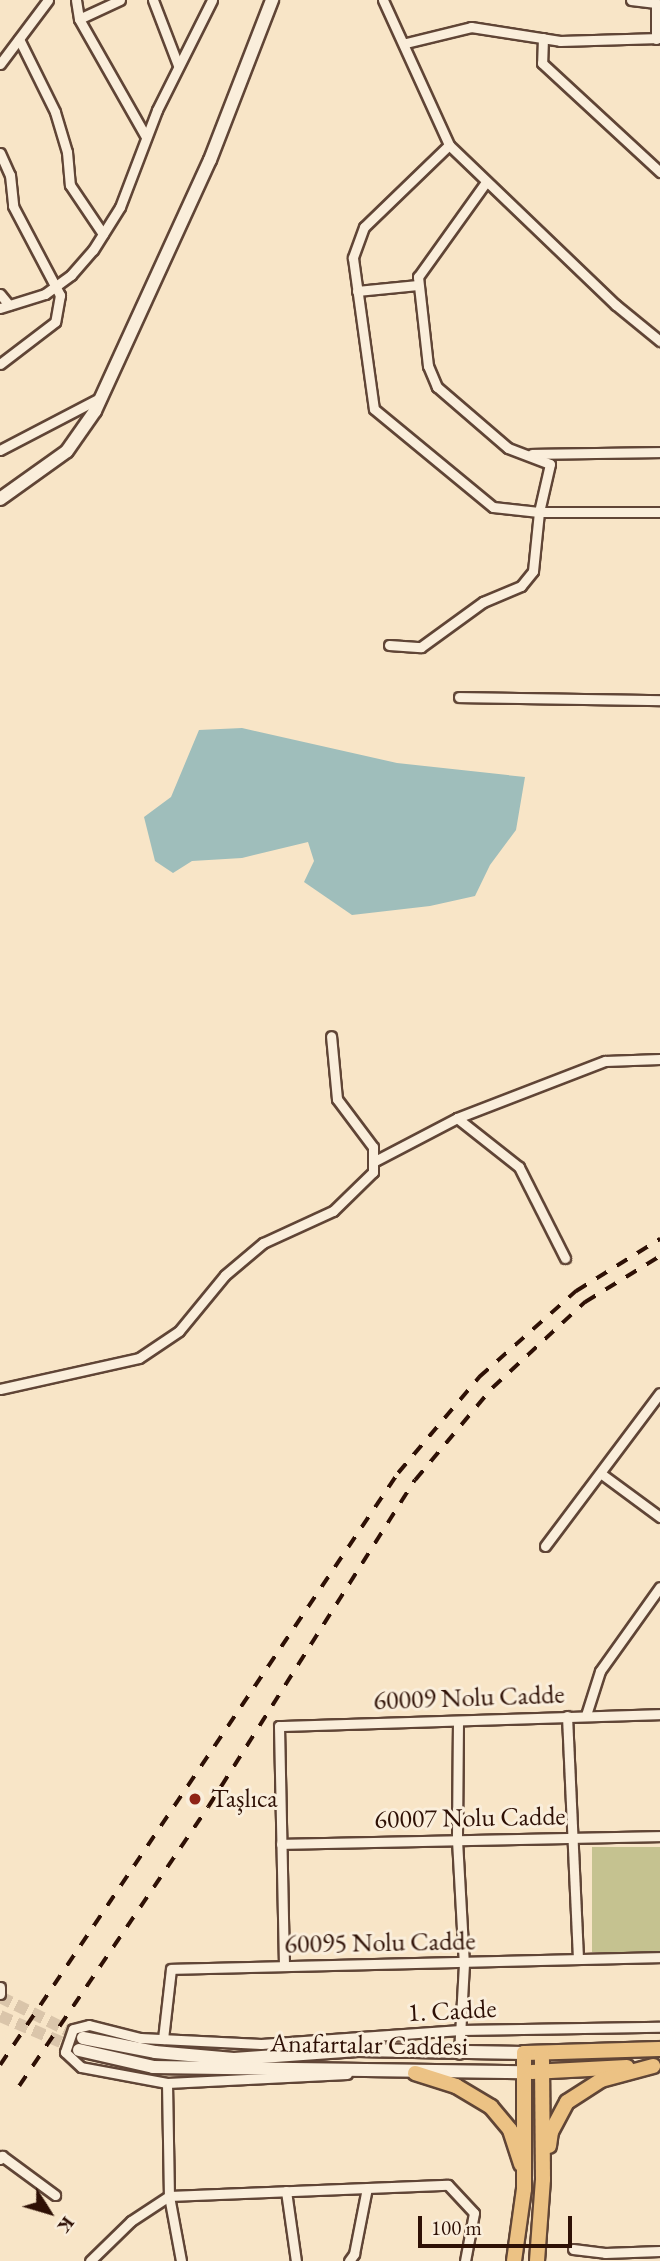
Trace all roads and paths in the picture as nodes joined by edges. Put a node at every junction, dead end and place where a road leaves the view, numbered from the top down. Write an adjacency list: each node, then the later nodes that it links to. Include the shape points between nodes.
1 (48, 0): 14 (street)
2 (76, 0): 11 (street)
3 (120, 0): 11 (street)
4 (152, 0): 17 (street)
5 (212, 0): 17 (street)
6 (272, 0): 31 (main road, via 210,160)
7 (397, 0): 9 (street)
8 (631, 0): 10 (street)
9 (384, 3): 15 (street)
10 (658, 3): 13 (street)
11 (79, 19): 18 (street)
12 (543, 38): 13 (street); 15 (street, via 471,27); 21 (street, via 542,63)
13 (658, 38)
14 (19, 39): 16 (street); 23 (street, via 55,112 67,152 70,184)
15 (405, 43): 19 (street)
16 (0, 64)
17 (178, 65): 18 (street)
18 (146, 137): 23 (street, via 120,207)
19 (449, 145): 22 (street); 26 (street, via 364,227 353,258)
20 (0, 153): 24 (street, via 10,175 13,206)
21 (660, 172)
22 (486, 182): 25 (street, via 440,241 418,276); 29 (street, via 616,306)
23 (103, 234): 24 (street, via 71,275)
24 (57, 285): 28 (street); 30 (street, via 55,321)
25 (418, 285): 26 (street); 34 (street, via 428,366 437,387 508,448)
26 (358, 291): 36 (street, via 374,409 493,507)
27 (0, 294): 28 (street)
28 (5, 307)
29 (660, 341)
30 (0, 364)
31 (100, 398): 32 (street); 35 (main road, via 66,451)
32 (0, 450)
33 (660, 452): 34 (street)
34 (526, 454): 36 (street, via 550,464)
35 (0, 499)
36 (539, 512): 37 (street); 38 (street, via 533,571 521,586 483,602 421,647)
37 (660, 512)
38 (389, 645)
39 (459, 697): 40 (street)
40 (660, 700)
41 (331, 1036): 44 (street, via 337,1099 373,1147)
42 (660, 1059): 43 (street, via 605,1061)
43 (457, 1118): 44 (street); 45 (street, via 519,1167)
44 (373, 1162): 46 (street, via 373,1172 333,1211 263,1243 225,1275 179,1331 139,1359)
45 (565, 1258)
46 (0, 1389)
47 (660, 1393): 48 (street)
48 (603, 1475): 49 (street); 50 (street)
49 (660, 1517)
50 (545, 1546)
51 (660, 1587): 53 (street, via 600,1671)
52 (660, 1714): 53 (street, 60009 Nolu Cadde)
53 (586, 1715): 54 (street, 60009 Nolu Cadde)
54 (567, 1716): 55 (street, 60009 Nolu Cadde); 57 (street)
55 (458, 1721): 58 (street); 59 (street, 60009 Nolu Cadde, via 279,1726)
56 (660, 1836): 57 (street, 60007 Nolu Cadde)
57 (571, 1837): 58 (street, 60007 Nolu Cadde); 61 (street)
58 (457, 1840): 59 (street, 60007 Nolu Cadde); 62 (street)
59 (281, 1844): 63 (street)
60 (660, 1957): 61 (street, 60095 Nolu Cadde)
61 (578, 1958): 62 (street, 60095 Nolu Cadde)
62 (464, 1964): 63 (street, 60095 Nolu Cadde); 67 (street)
63 (284, 1965): 68 (street, 60095 Nolu Cadde, via 171,1969)
64 (0, 1987): 65 (street)
65 (0, 1994)
66 (660, 2027): 67 (street, 1. Cadde)
67 (461, 2030): 68 (street, 1. Cadde, via 261,2044); 72 (street)
68 (163, 2039): 78 (street, 1. Cadde, via 80,2026 67,2039 65,2052 81,2067)
69 (660, 2049): 71 (main road, Anafartalar Caddesi)
70 (524, 2053): 71 (main road, Anafartalar Caddesi); 72 (main road, Anafartalar Caddesi); 75 (main road)
71 (542, 2053): 74 (main road)
72 (459, 2054): 76 (main road, Anafartalar Caddesi, via 358,2050 234,2059 81,2044 153,2067 309,2068)
73 (657, 2066): 74 (main road, Anafartalar Caddesi); 81 (main road, via 601,2080 567,2102 551,2132)
74 (542, 2071): 75 (main road, Anafartalar Caddesi); 81 (main road)
75 (524, 2072): 77 (main road, Anafartalar Caddesi); 80 (main road)
76 (356, 2073): 77 (main road, Anafartalar Caddesi); 78 (street)
77 (415, 2073): 80 (main road, via 456,2086 491,2107 510,2130)
78 (167, 2083): 85 (street)
79 (0, 2159): 84 (street, via 2,2156)
80 (525, 2176): 93 (main road)
81 (543, 2179): 94 (main road)
82 (367, 2188): 83 (street); 91 (street); 92 (street, via 448,2185 474,2213)
83 (286, 2191): 85 (street); 90 (street)
84 (55, 2195)
85 (169, 2196): 88 (street, via 131,2221); 89 (street)
86 (573, 2249): 87 (street)
87 (660, 2251)
88 (90, 2261)
89 (181, 2261)
90 (296, 2261)
91 (349, 2261)
92 (465, 2261)
93 (514, 2261)
94 (537, 2261)

